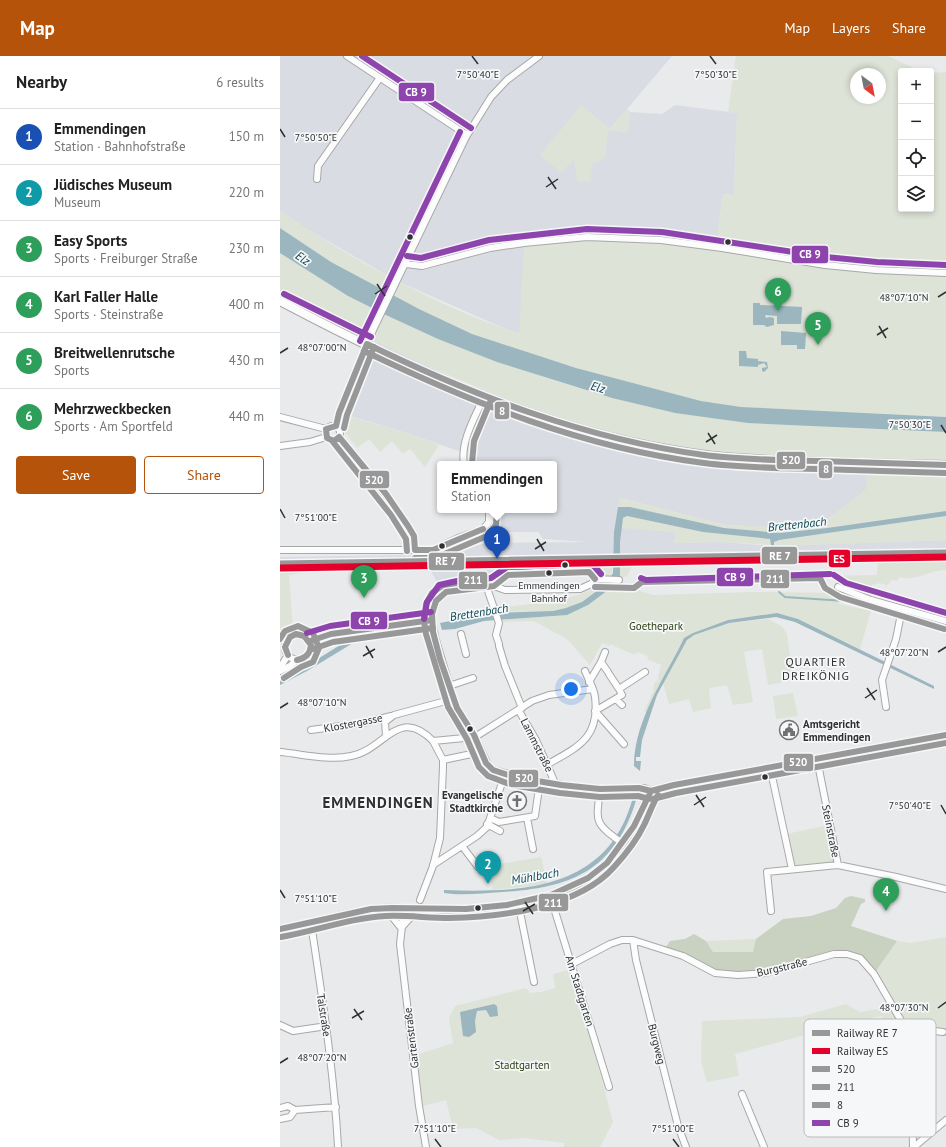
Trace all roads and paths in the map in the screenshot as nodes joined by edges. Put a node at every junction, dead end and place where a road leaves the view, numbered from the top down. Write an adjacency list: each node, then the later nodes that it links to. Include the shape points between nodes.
1 (347, 56): 3 (street)
2 (540, 56): 4 (street, via 507,80 491,97)
3 (380, 78): 4 (street); 5 (street, via 318,166)
4 (467, 135): 6 (street)
5 (317, 179)
6 (406, 264): 7 (street, via 422,266 490,248 587,237 661,240 826,265); 9 (street)
7 (946, 273)
8 (280, 301): 9 (main road)
9 (367, 344): 10 (main road); 12 (street)
10 (484, 397): 17 (street, via 465,443); 18 (main road, via 586,432 706,455 753,459)
11 (280, 417): 13 (street)
12 (336, 426): 13 (street); 15 (street, via 340,431)
13 (326, 429): 14 (street)
14 (326, 437): 15 (street, via 334,441); 16 (street)
15 (339, 437): 21 (street, via 397,510 414,536)
16 (280, 446)
17 (463, 461)
18 (946, 465)
19 (489, 513): 21 (street, via 489,522 483,529 433,550)
20 (280, 550): 21 (street)
21 (415, 550)
22 (595, 579): 23 (street, via 589,572 580,572 508,575); 24 (street); 28 (street, via 580,589)
23 (503, 580): 25 (street); 28 (street)
24 (619, 580)
25 (494, 586): 27 (street); 28 (street)
26 (838, 587): 29 (street)
27 (487, 588): 30 (street, via 458,589 442,593 434,605); 54 (street, via 498,621 496,635)
28 (504, 590)
29 (902, 609): 31 (street); 53 (street, via 896,639 882,680)
30 (432, 620): 35 (street, via 331,634); 47 (street, Lammstraße)
31 (946, 621)
32 (461, 634): 38 (street)
33 (280, 636): 34 (street)
34 (290, 637): 35 (street, via 300,634); 36 (street)
35 (310, 641): 40 (street, via 311,649 308,656)
36 (283, 645): 39 (street)
37 (605, 652): 41 (street)
38 (466, 654)
39 (288, 656): 40 (street); 42 (street)
40 (297, 660): 43 (street)
41 (601, 662): 48 (street); 49 (street)
42 (280, 668)
43 (280, 671)
44 (586, 671): 48 (street)
45 (645, 672): 49 (street)
46 (474, 678): 47 (street)
47 (449, 686): 51 (street, Lammstraße)
48 (591, 686): 54 (street, via 549,695); 55 (street, via 595,695)
49 (619, 688): 50 (street, via 622,695)
50 (616, 699): 52 (street); 55 (street)
51 (454, 701): 56 (street, Klostergasse); 60 (street, Lammstraße)
52 (622, 706)
53 (886, 707)
54 (521, 709): 60 (street, Lammstraße); 67 (street, Lammstraße)
55 (596, 711): 62 (street); 67 (street, via 594,723 586,739 567,754)
56 (394, 715): 57 (street, Klostergasse, via 363,723); 58 (street, via 385,722)
57 (311, 730)
58 (388, 735): 61 (street, via 400,727 409,726 421,730); 63 (street, via 362,752 344,758)
59 (946, 735): 65 (street)
60 (475, 737): 61 (street); 64 (street, Lammstraße)
61 (433, 741): 66 (street)
62 (624, 744)
63 (280, 752)
64 (481, 752): 66 (street); 69 (street, Lammstraße, via 489,767)
65 (817, 759): 68 (street); 80 (street, Steinstraße)
66 (443, 760): 81 (street, via 440,838)
67 (548, 764): 71 (street, Lammstraße)
68 (770, 767): 73 (street, via 670,785); 83 (street)
69 (505, 774): 70 (street, Lammstraße); 75 (street)
70 (540, 781): 71 (street, Lammstraße); 74 (street, via 535,816)
71 (555, 783): 72 (street, Lammstraße)
72 (600, 789): 73 (street, Lammstraße, via 644,788); 77 (street, via 599,825)
73 (651, 791): 77 (street, via 634,826)
74 (526, 818): 75 (street); 79 (street)
75 (489, 821): 76 (street); 78 (street, via 477,836)
76 (500, 831)
77 (618, 840): 85 (street, via 609,860 600,870)
78 (462, 846): 81 (street); 82 (street)
79 (533, 849)
80 (838, 865): 83 (street); 84 (street, Steinstraße)
81 (433, 866): 86 (street)
82 (478, 867)
83 (792, 869): 91 (street, via 767,872)
84 (946, 889)
85 (550, 894): 87 (street); 96 (street, Am Stadtgarten)
86 (420, 900)
87 (518, 902): 90 (street, via 459,910); 97 (street)
88 (384, 908): 89 (street); 92 (street); 94 (street)
89 (404, 908): 90 (street); 94 (street, Gartenstraße)
90 (418, 909): 94 (street)
91 (771, 911)
92 (310, 923): 93 (street); 100 (street, Talstraße)
93 (280, 928)
94 (401, 928): 114 (street, Gartenstraße, via 402,960)
95 (633, 940): 96 (street, Burgstraße, via 610,944); 98 (street, Burgstraße, via 682,956 715,973 738,975 766,973 834,954 847,954 860,958 874,974); 115 (street, Burgweg, via 676,1119)
96 (572, 964): 103 (street, Am Stadtgarten)
97 (534, 982)
98 (900, 1019)
99 (280, 1025): 100 (street, via 293,1031)
100 (327, 1026): 105 (street, Talstraße)
101 (936, 1031): 102 (street, Burgstraße)
102 (942, 1032)
103 (609, 1087)
104 (742, 1094): 116 (street)
105 (336, 1107): 107 (street); 113 (street, Talstraße)
106 (280, 1108): 107 (street, via 288,1106)
107 (295, 1110): 108 (street, via 290,1117)
108 (280, 1119)
109 (946, 1120): 110 (street)
110 (936, 1128)
111 (914, 1137): 117 (street)
112 (926, 1137): 117 (street)
113 (338, 1147)
114 (426, 1147)
115 (686, 1147)
116 (764, 1147)
117 (914, 1147)

